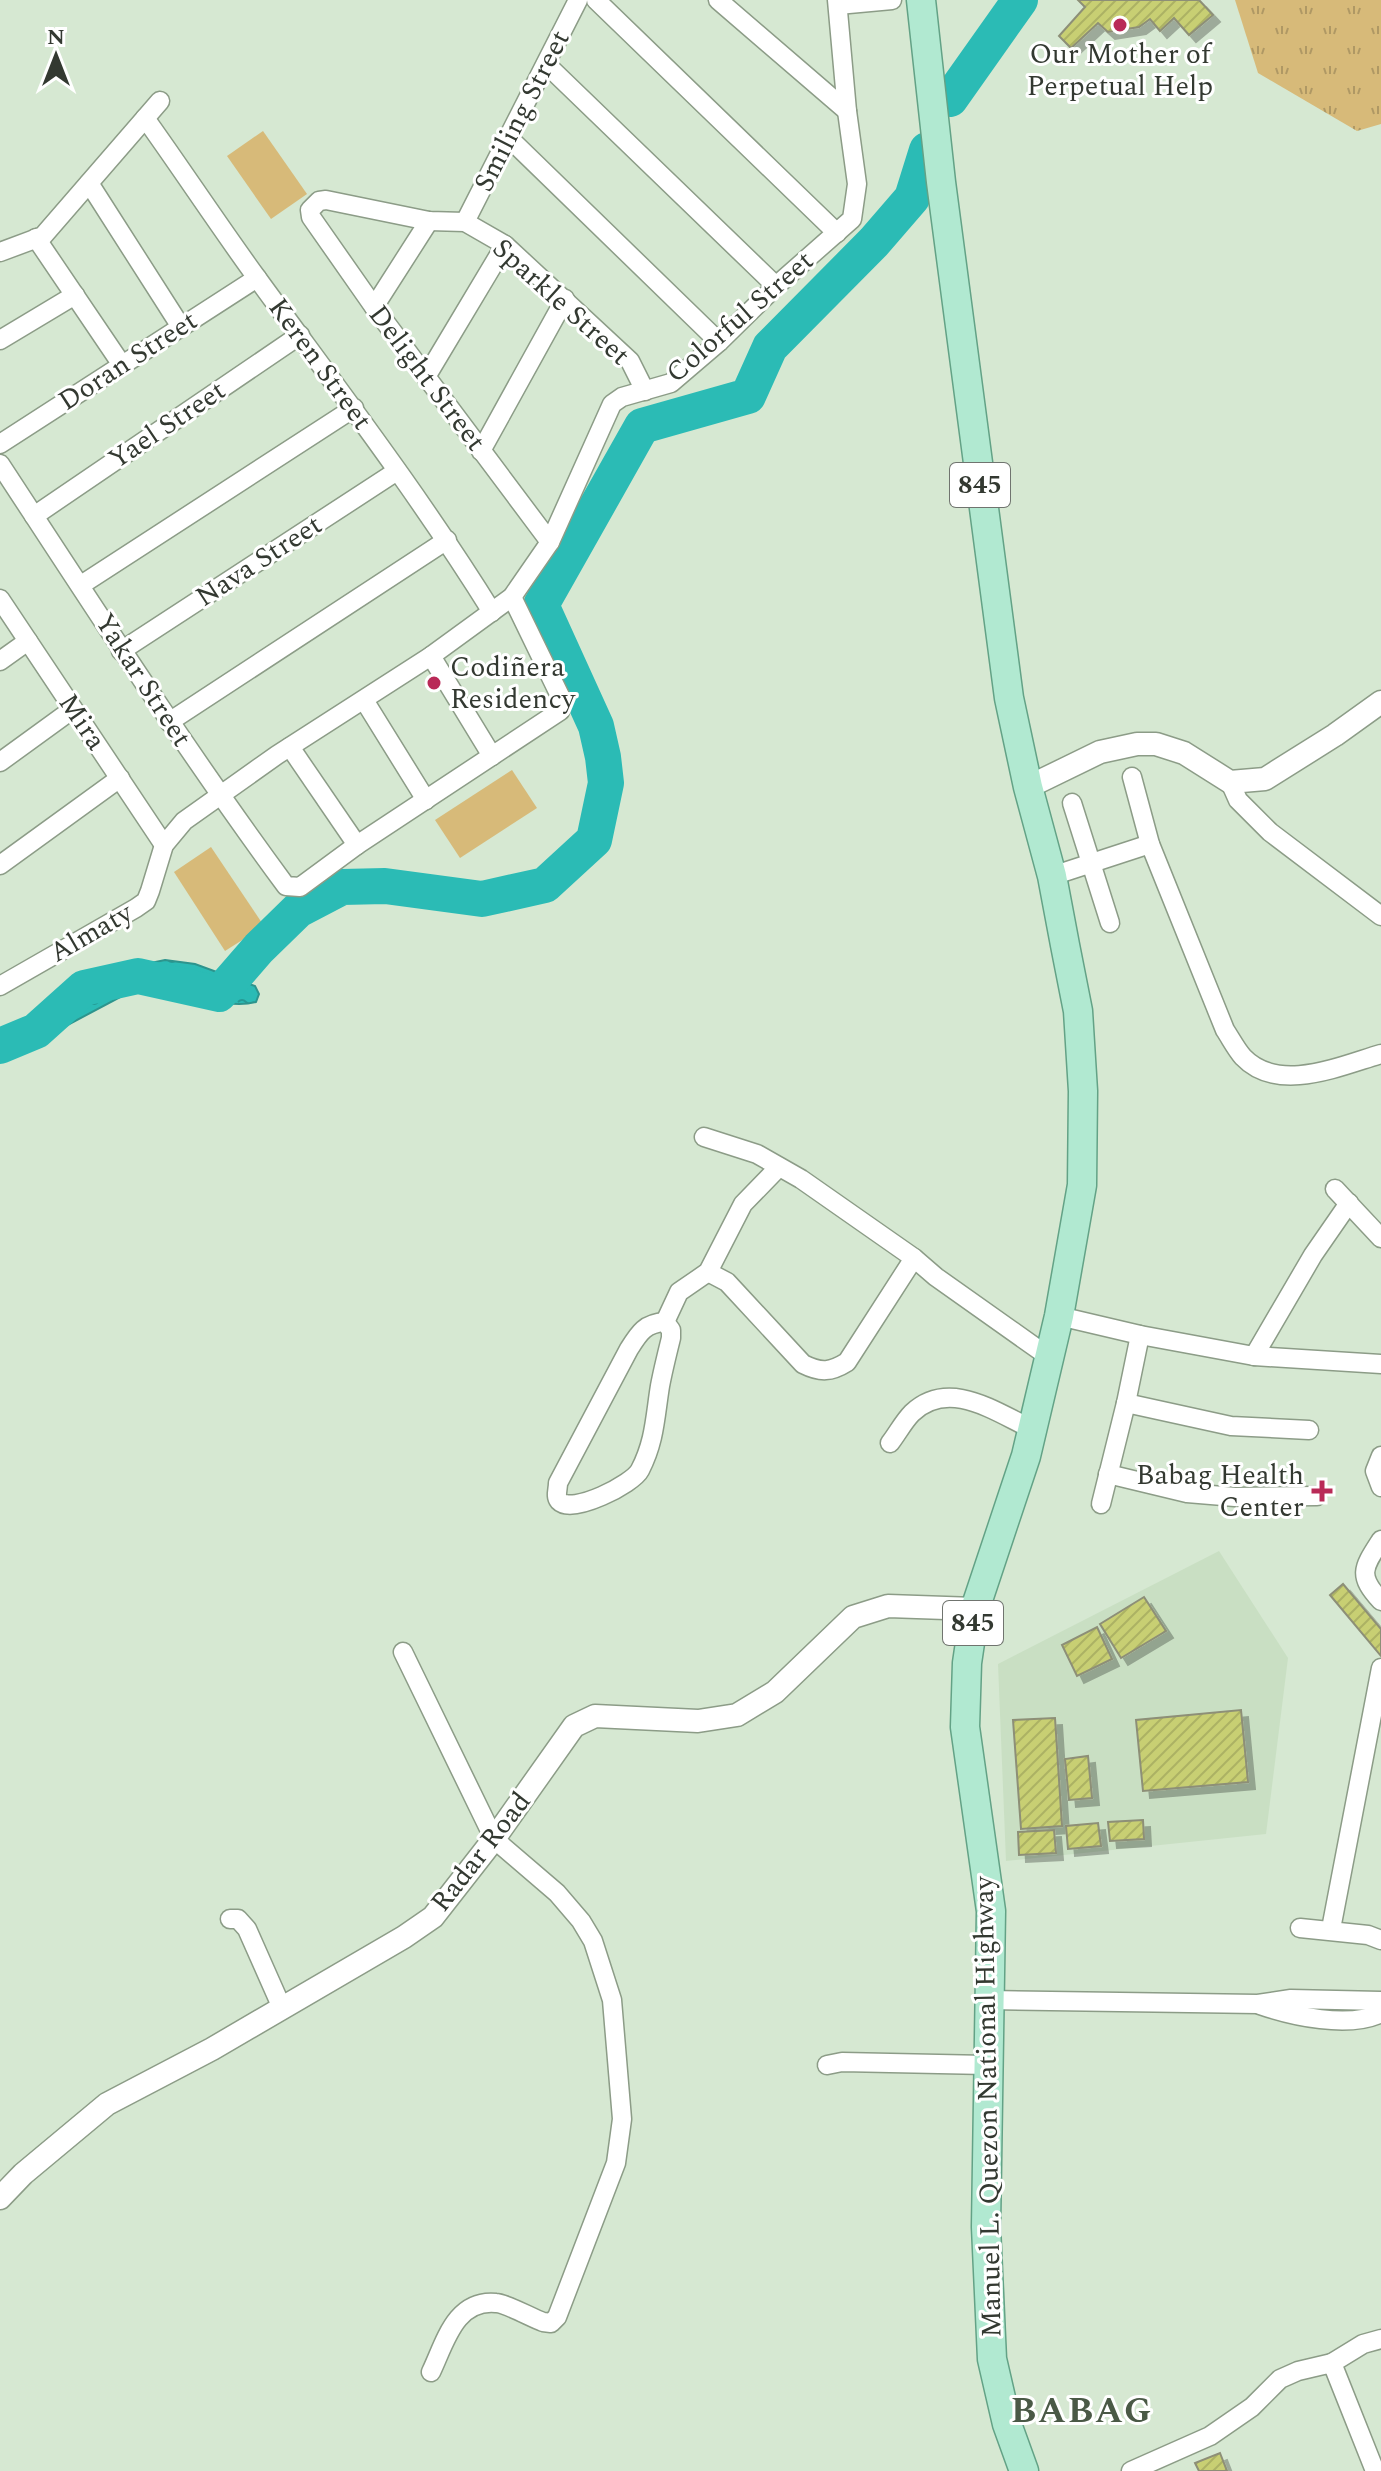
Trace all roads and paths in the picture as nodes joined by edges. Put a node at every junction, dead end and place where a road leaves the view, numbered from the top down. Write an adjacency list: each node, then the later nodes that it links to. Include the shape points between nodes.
1 (578, 0): 7 (street, Smiling Street)
2 (596, 0): 15 (street)
3 (718, 0): 9 (street)
4 (892, 0): 6 (street)
5 (921, 0): 57 (main road, Manuel L. Quezon National Highway / 845, via 1009,698)
6 (837, 2): 9 (street)
7 (546, 64): 11 (street, Smiling Street); 20 (street)
8 (160, 101): 10 (street)
9 (847, 111): 15 (street, Colorful Street, via 857,184 852,219)
10 (145, 118): 12 (street); 19 (street, Keren Street)
11 (509, 138): 14 (street, Smiling Street); 27 (street)
12 (89, 183): 16 (street); 24 (street)
13 (429, 221): 14 (street); 23 (street); 23 (street, Delight Street, via 326,200 310,210)
14 (465, 222): 17 (street, Sparkle Street)
15 (837, 233): 20 (street, Colorful Street)
16 (36, 238): 18 (street); 21 (street)
17 (505, 245): 22 (street, Sparkle Street); 29 (street)
18 (0, 252)
19 (257, 278): 24 (street, Doran Street); 25 (street, Keren Street)
20 (776, 286): 27 (street, Colorful Street)
21 (75, 295): 26 (street); 28 (street)
22 (565, 299): 30 (street, Sparkle Street, via 630,361); 33 (street)
23 (374, 307): 29 (street, Delight Street)
24 (181, 327): 28 (street, Doran Street)
25 (300, 335): 31 (street, Keren Street); 36 (street, Yael Street)
26 (0, 340)
27 (719, 342): 30 (street, Colorful Street, via 671,383)
28 (122, 365): 32 (street, Doran Street)
29 (426, 377): 33 (street, Delight Street)
30 (645, 391): 38 (street, Colorful Street, via 612,404)
31 (354, 408): 35 (street, Keren Street); 39 (street)
32 (0, 444)
33 (481, 451): 38 (street, Delight Street)
34 (0, 464): 36 (street, Yakar Street)
35 (397, 471): 37 (street, Keren Street); 44 (street, Nava Street)
36 (34, 516): 39 (street, Yakar Street)
37 (447, 540): 42 (street, Keren Street); 50 (street)
38 (550, 542): 40 (street, Colorful Street)
39 (81, 585): 44 (street, Yakar Street)
40 (512, 597): 42 (street, Colorful Street); 52 (street, via 562,706)
41 (0, 599): 43 (street, Mira)
42 (492, 612): 45 (street, Colorful Street)
43 (28, 641): 46 (street); 49 (street, Mira)
44 (121, 651): 50 (street, Yakar Street)
45 (431, 656): 47 (street, Colorful Street); 52 (street)
46 (0, 661)
47 (364, 700): 51 (street, Colorful Street); 59 (street)
48 (1381, 702): 56 (street, via 1265,779)
49 (73, 709): 53 (street); 55 (street, Mira)
50 (169, 722): 58 (street, Yakar Street)
51 (290, 747): 58 (street, Colorful Street); 64 (street)
52 (492, 756): 59 (street)
53 (0, 762)
54 (1132, 777): 62 (street)
55 (120, 778): 63 (street, Mira); 66 (street)
56 (1230, 782): 57 (street, via 1184,753 1137,744 1100,752); 68 (street, via 1238,800 1270,832)
57 (1028, 787): 67 (main road, Manuel L. Quezon National Highway / 845)
58 (220, 797): 61 (street, Colorful Street); 64 (street, Yakar Street, via 286,886 300,887)
59 (426, 800): 64 (street)
60 (1072, 803): 65 (street)
61 (184, 821): 63 (street, Almaty)
62 (1150, 844): 65 (street); 71 (street, via 1225,1030 1241,1055 1272,1074 1296,1076)
63 (164, 845): 70 (street, Almaty, via 146,901)
64 (357, 845)
65 (1092, 863): 67 (street); 69 (street)
66 (0, 865)
67 (1052, 876): 79 (main road, Manuel L. Quezon National Highway / 845, via 1078,1011 1084,1114 1082,1185)
68 (1381, 916)
69 (1110, 923)
70 (0, 986)
71 (1381, 1054)
72 (704, 1137): 73 (street)
73 (779, 1167): 77 (street); 78 (street, via 743,1204)
74 (1335, 1189): 75 (street)
75 (1349, 1203): 76 (street); 82 (street)
76 (1381, 1238)
77 (914, 1258): 78 (street, via 847,1362 832,1372 803,1364 727,1282); 83 (street)
78 (708, 1272): 80 (street, via 679,1292)
79 (1059, 1316): 81 (street); 83 (main road, Manuel L. Quezon National Highway / 845)
80 (665, 1322): 80 (street, via 640,1331 629,1349 558,1483 561,1503 596,1500 637,1475 658,1418 671,1338)
81 (1140, 1335): 82 (street); 85 (street)
82 (1254, 1356): 84 (street)
83 (1049, 1357): 86 (main road, Manuel L. Quezon National Highway / 845)
84 (1381, 1364)
85 (1126, 1403): 87 (street, via 1231,1426); 90 (street)
86 (1032, 1429): 88 (street, via 966,1398 949,1396 911,1413); 96 (main road, Manuel L. Quezon National Highway / 845)
87 (1309, 1430)
88 (890, 1443)
89 (1381, 1456): 91 (street, via 1375,1471)
90 (1108, 1474): 92 (street, via 1187,1493); 93 (street)
91 (1381, 1487)
92 (1317, 1496)
93 (1101, 1504)
94 (1381, 1540): 95 (street, via 1364,1576)
95 (1381, 1601)
96 (975, 1609): 99 (street, Radar Road, via 888,1606 853,1617 775,1692 737,1715 698,1721 595,1716 574,1726); 104 (main road, Manuel L. Quezon National Highway / 845, via 965,1727 991,1911)
97 (403, 1652): 99 (street)
98 (1381, 1668): 102 (street)
99 (494, 1839): 107 (street, Radar Road, via 433,1917); 114 (street, via 557,1893 593,1941 612,2000 622,2119 616,2163 557,2317 543,2322 497,2302 470,2308 457,2316)
100 (230, 1919): 107 (street, via 238,1919 247,1929)
101 (1300, 1928): 102 (street)
102 (1331, 1929): 103 (street)
103 (1381, 1940)
104 (989, 2000): 106 (street); 110 (main road, Manuel L. Quezon National Highway / 845)
105 (1381, 2001): 106 (street, via 1291,1999)
106 (1258, 2004): 108 (street, via 1289,2015 1331,2019)
107 (282, 2008): 111 (street, Radar Road, via 107,2104)
108 (1381, 2013)
109 (827, 2065): 110 (street)
110 (987, 2065): 115 (main road, Manuel L. Quezon National Highway / 845, via 992,2359)
111 (0, 2198)
112 (1381, 2339): 113 (street)
113 (1332, 2363): 116 (street, via 1280,2379 1252,2407 1210,2436); 117 (street)
114 (431, 2372)
115 (1024, 2471)
116 (1131, 2471)
117 (1375, 2471)

